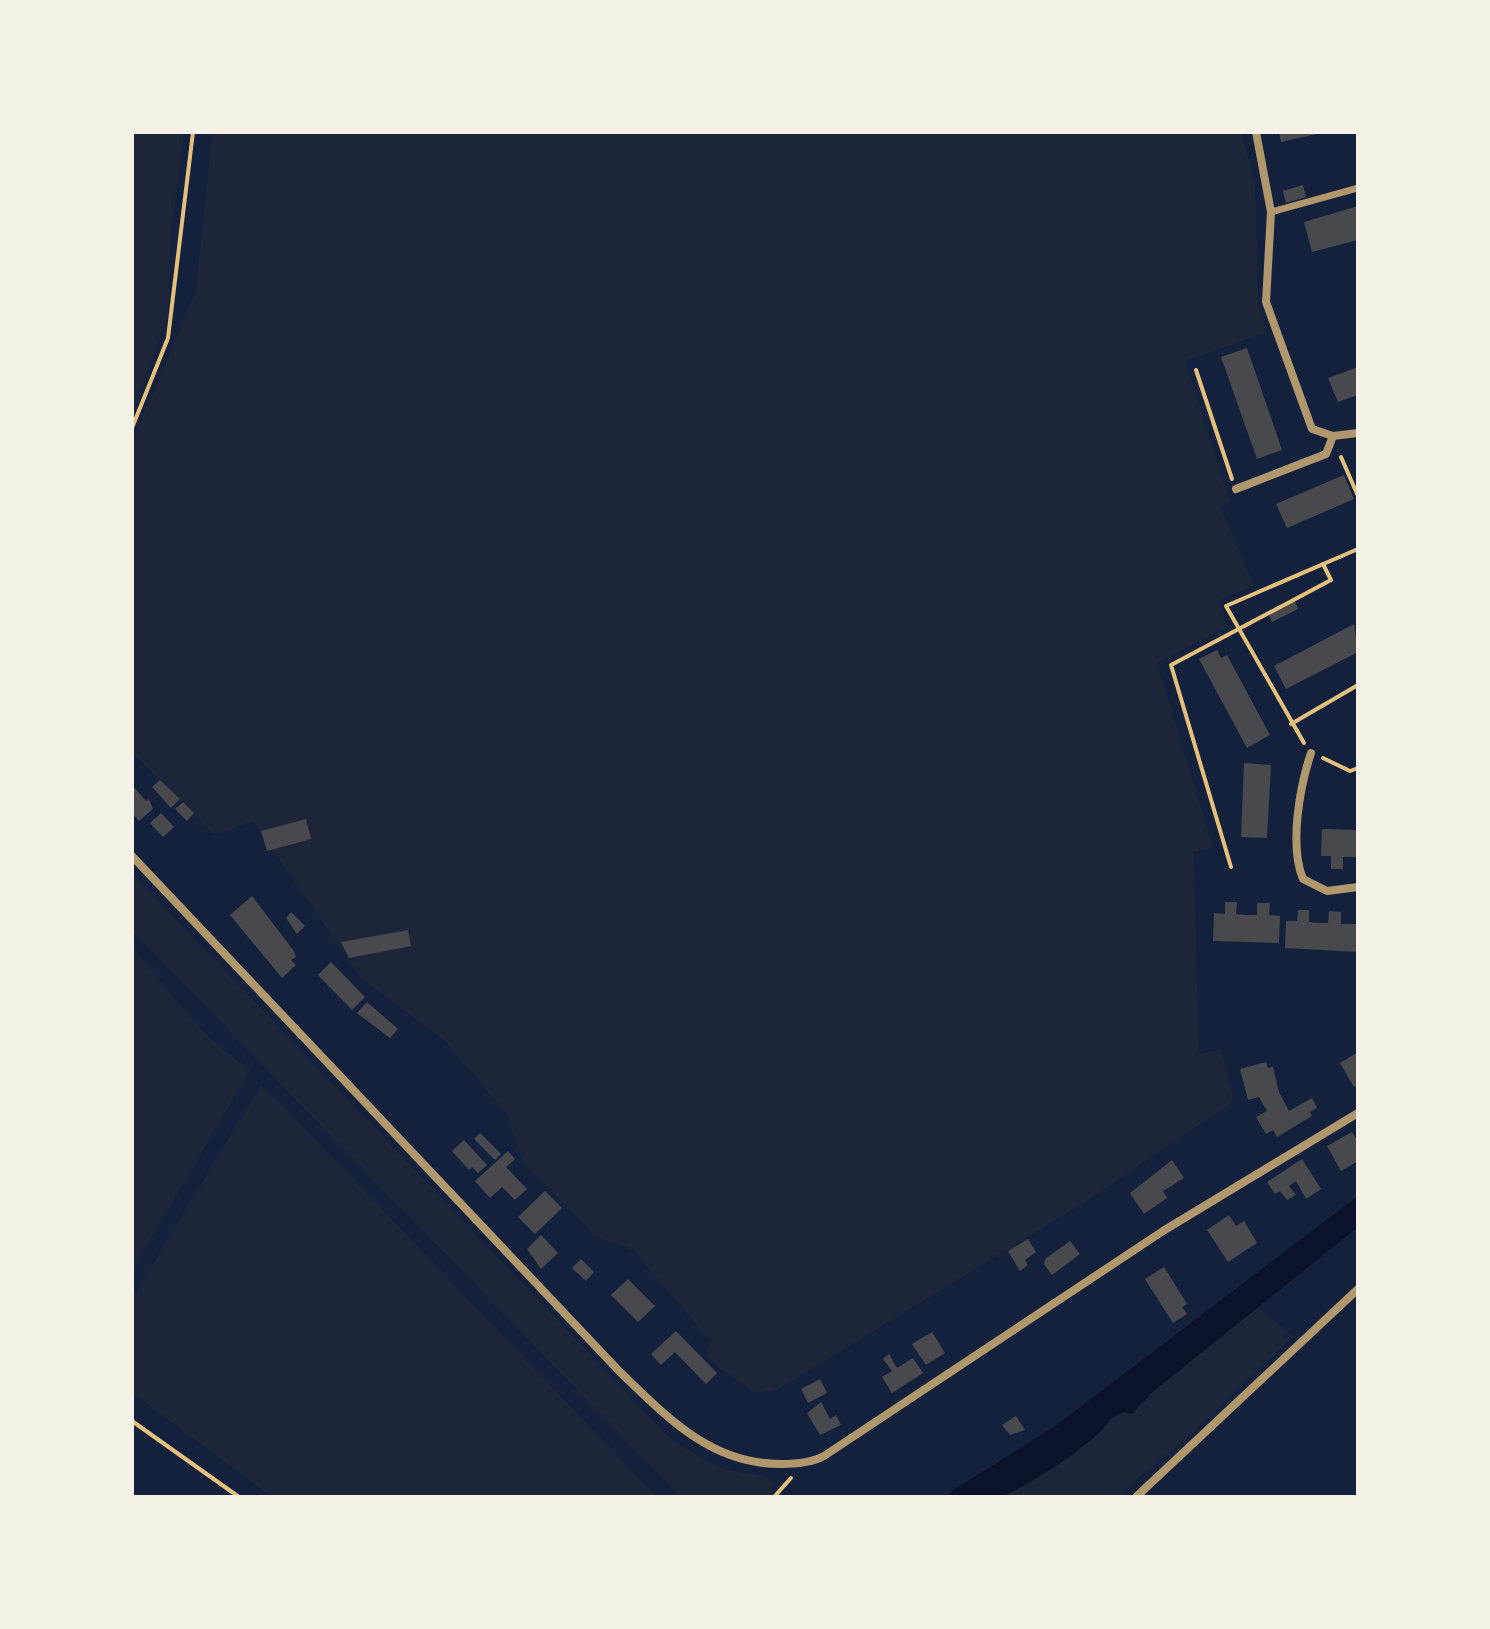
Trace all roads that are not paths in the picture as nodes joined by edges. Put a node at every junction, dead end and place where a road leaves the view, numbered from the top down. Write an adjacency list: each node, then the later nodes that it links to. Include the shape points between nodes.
1 (1256, 132): 3 (street)
2 (1358, 188): 3 (street)
3 (1271, 212): 5 (street, via 1266,302 1312,429)
4 (1358, 433): 5 (street)
5 (1333, 436): 6 (street, via 1326,454)
6 (1236, 489)
7 (1311, 753): 9 (street, via 1300,786 1298,866 1303,879 1327,891)
8 (132, 856): 10 (street, via 660,1411 702,1445 748,1461 794,1464 824,1456 1163,1231)
9 (1358, 887)
10 (1358, 1113)
11 (1358, 1289): 12 (street)
12 (1136, 1497)

